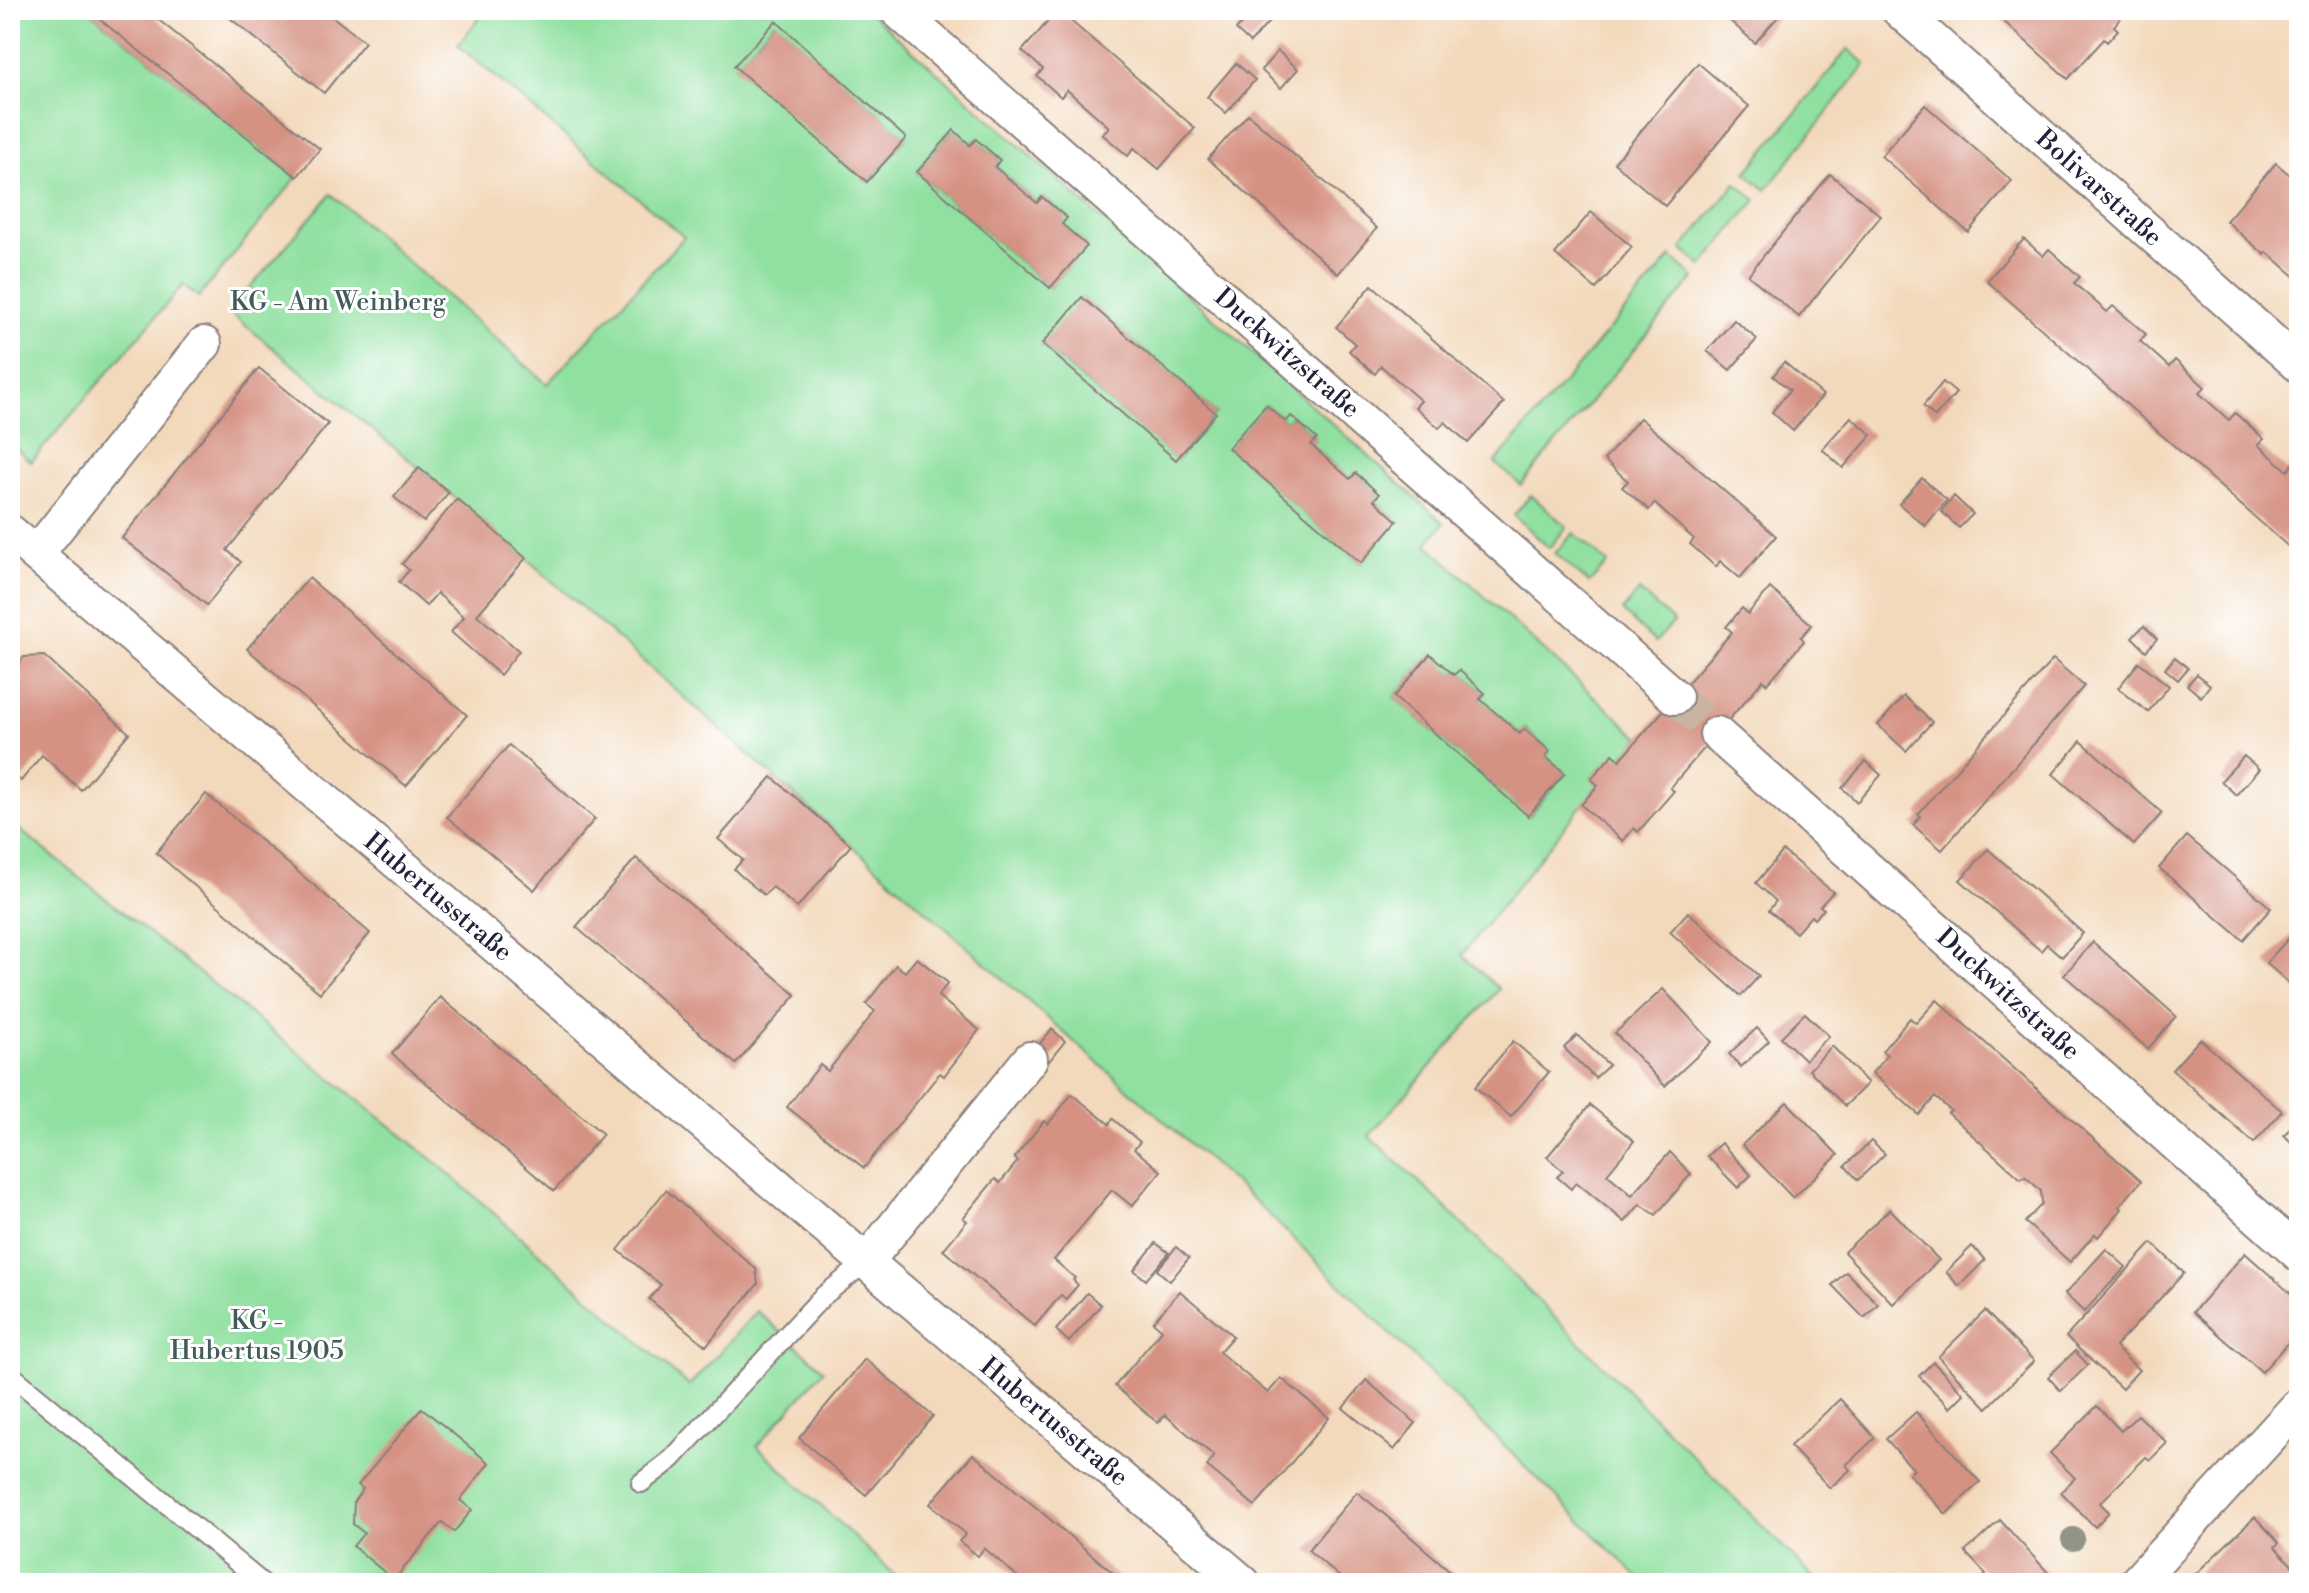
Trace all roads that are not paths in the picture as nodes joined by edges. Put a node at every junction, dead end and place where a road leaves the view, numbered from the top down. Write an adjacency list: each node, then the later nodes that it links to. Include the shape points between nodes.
1 (897, 10): 7 (street, Duckwitzstraße)
2 (1899, 10): 4 (street, Bolivarstraße)
3 (204, 344): 6 (street)
4 (2299, 365)
5 (10, 532): 6 (street, Hubertusstraße)
6 (36, 554): 11 (street, Hubertusstraße)
7 (1675, 697)
8 (1717, 734): 10 (street, Duckwitzstraße)
9 (1030, 1059): 11 (street)
10 (2299, 1254)
11 (866, 1262): 14 (lane, via 822,1297 672,1459); 16 (street, Hubertusstraße)
12 (10, 1374): 15 (lane)
13 (2299, 1405): 17 (street)
14 (641, 1483)
15 (262, 1583)
16 (1243, 1583)
17 (2136, 1583)

